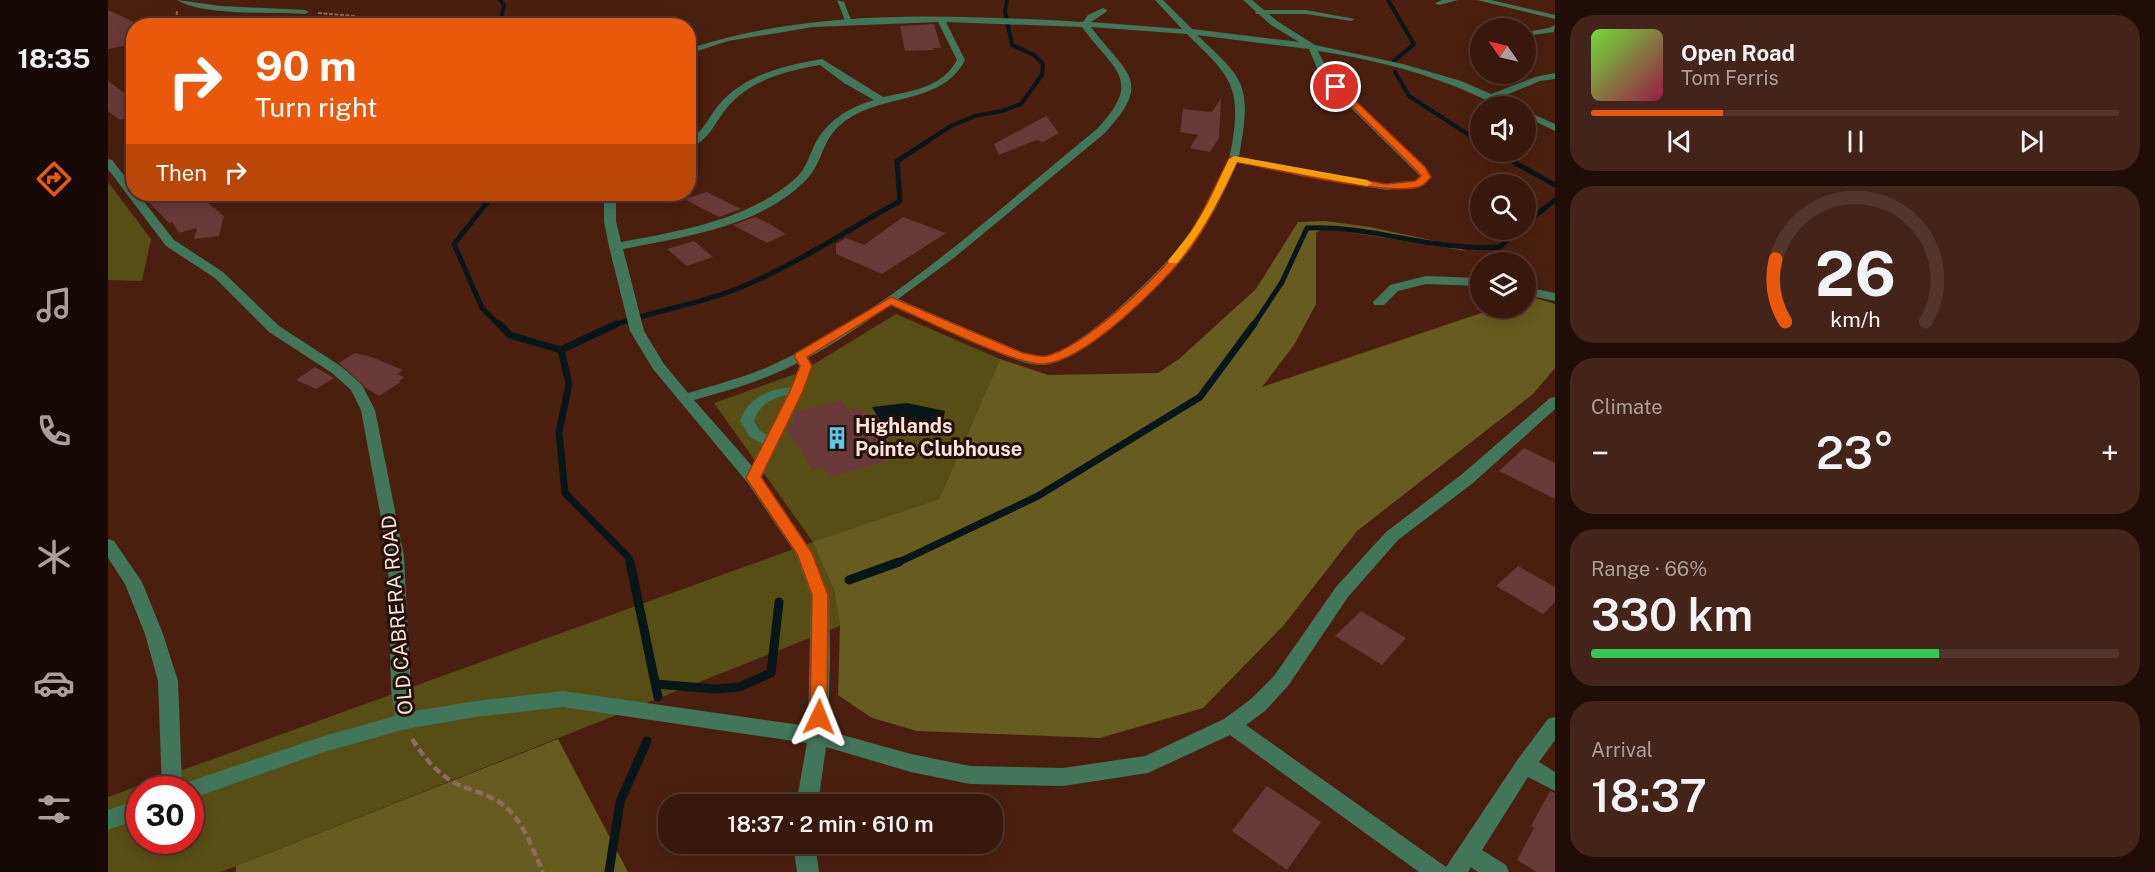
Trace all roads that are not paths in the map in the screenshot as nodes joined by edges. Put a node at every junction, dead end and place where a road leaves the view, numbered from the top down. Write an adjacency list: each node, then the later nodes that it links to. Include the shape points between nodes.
1 (181, 0): 9 (lane)
2 (1159, 0): 17 (street)
3 (1247, 0): 10 (street)
4 (1454, 0): 7 (street)
5 (1481, 0): 11 (street)
6 (840, 2): 14 (lane)
7 (1439, 3)
8 (1103, 10): 15 (street)
9 (305, 12)
10 (1259, 12): 13 (lane, via 1306,12); 19 (street)
11 (1555, 17)
12 (941, 19): 14 (street); 15 (street); 24 (street, via 961,60 958,71 923,92)
13 (1351, 19)
14 (850, 23): 20 (street, via 753,34)
15 (1085, 25): 17 (street); 37 (street, via 1126,76 1129,87 1118,115)
16 (1555, 27): 18 (lane)
17 (1189, 32): 19 (street); 28 (street, via 1231,75 1239,97)
18 (1536, 32)
19 (1312, 47): 22 (street, via 1410,69); 28 (street, via 1322,71 1426,177 1418,184 1386,187)
20 (696, 49)
21 (1555, 76): 23 (street)
22 (1489, 96)
23 (1495, 96)
24 (879, 99): 27 (street, via 822,62 797,66 745,87 723,106); 33 (street, via 843,117 824,135 801,180 775,200 735,218)
25 (1536, 119): 26 (street)
26 (1555, 128)
27 (696, 142)
28 (1234, 159): 37 (street, via 1213,204 1184,249 1099,332 1067,354 1043,361 1020,356)
29 (108, 162): 30 (street, OLD CABRERA ROAD)
30 (126, 186)
31 (138, 201): 46 (street, OLD CABRERA ROAD, via 170,243 219,275 274,328 357,388 368,410 396,556 401,690)
32 (610, 201): 33 (street)
33 (615, 247): 41 (street, via 637,331 658,366)
34 (1470, 282): 38 (street, via 1426,280 1394,288)
35 (1536, 293): 36 (street)
36 (1555, 297)
37 (891, 301): 39 (street)
38 (1378, 302)
39 (800, 356): 40 (lane, via 806,366); 41 (street, via 742,382)
40 (797, 391): 43 (lane); 43 (lane, via 778,392 765,398 748,415 747,422 755,434)
41 (686, 398): 44 (street)
42 (1555, 401): 47 (street, via 1467,479 1392,536 1342,592 1281,681)
43 (772, 442): 44 (lane)
44 (753, 478): 49 (street, via 804,553 820,595)
45 (108, 545): 51 (street, via 132,582 154,633 168,681)
46 (406, 721): 49 (street, via 563,699); 53 (street)
47 (1231, 725): 49 (street, via 1148,764 1063,777 970,774 911,764); 60 (street)
48 (1555, 725): 50 (street)
49 (818, 736): 54 (street)
50 (1525, 765): 52 (street); 57 (street)
51 (172, 776)
52 (1555, 782)
53 (204, 785)
54 (809, 794)
55 (126, 813): 56 (street)
56 (108, 820)
57 (1467, 853): 61 (street); 62 (street)
58 (806, 854): 59 (street)
59 (808, 872)
60 (1437, 872)
61 (1455, 872)
62 (1498, 872)

